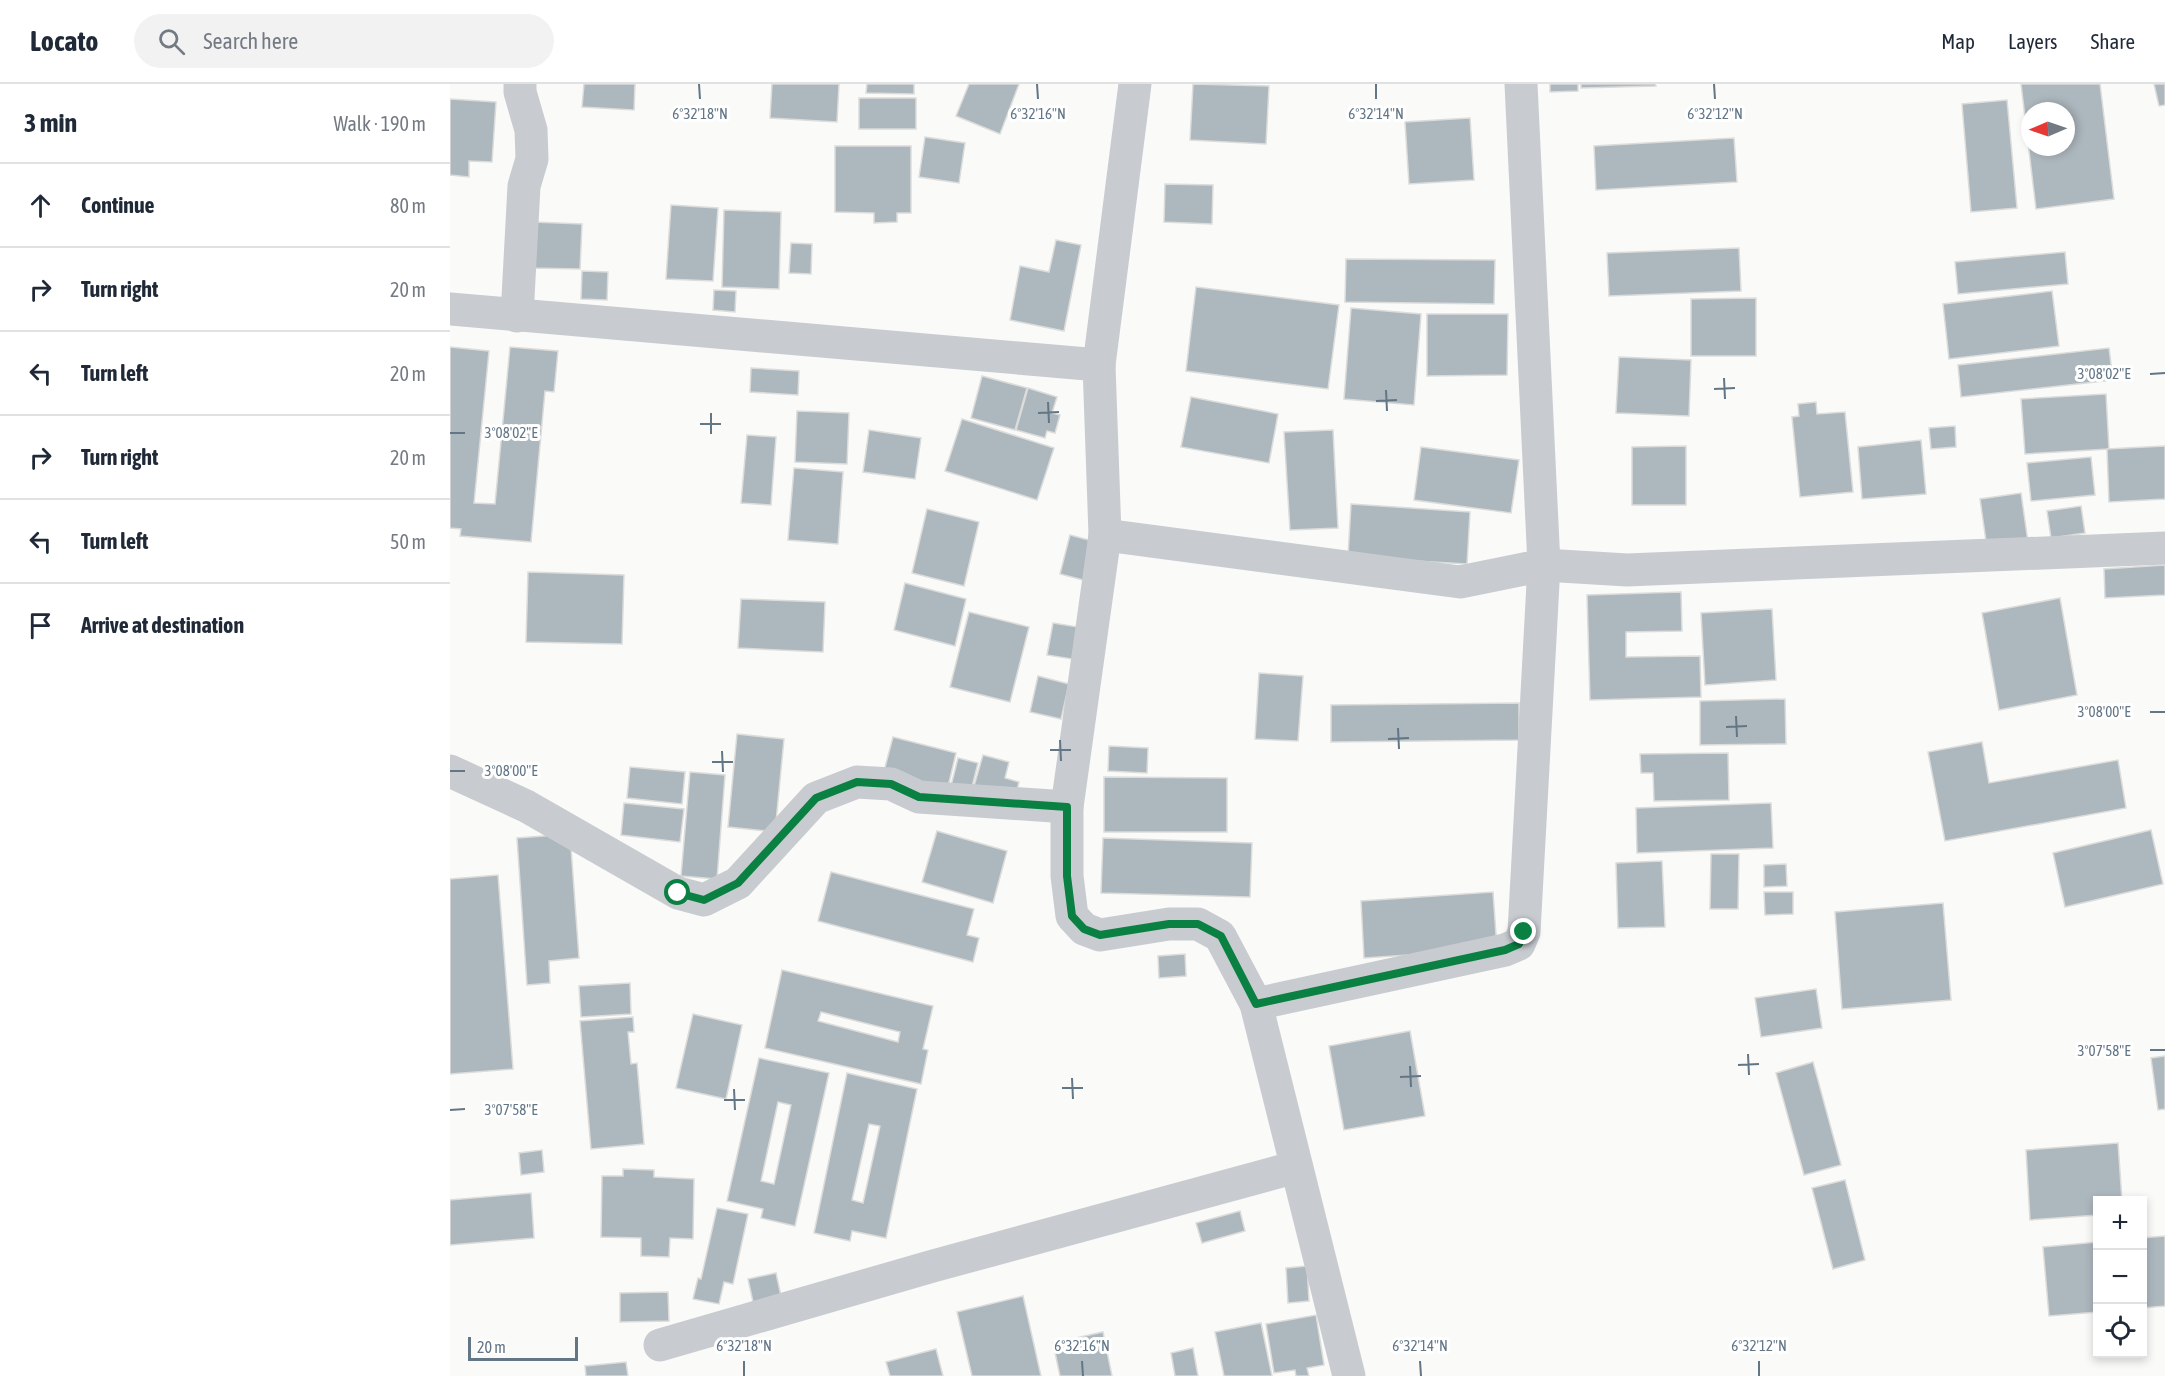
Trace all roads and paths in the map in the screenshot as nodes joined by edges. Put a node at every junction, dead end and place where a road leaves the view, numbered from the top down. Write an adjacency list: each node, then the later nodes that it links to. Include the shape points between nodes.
1 (520, 84): 5 (street, via 531,130 532,159 524,186)
2 (1135, 84): 6 (street)
3 (1521, 84): 9 (street)
4 (450, 309): 5 (street)
5 (517, 315): 6 (street)
6 (1100, 365): 7 (street)
7 (1105, 535): 9 (street, via 1460,582); 11 (street)
8 (2165, 548): 9 (street, via 1627,570)
9 (1544, 565): 12 (street, via 1524,932 1519,944)
10 (450, 771): 11 (street, via 526,806 678,893 704,900 738,883 816,798 857,782 891,784 919,797)
11 (1067, 807): 12 (street, via 1067,876 1072,916 1084,929 1100,935 1169,924 1198,924 1221,936)
12 (1256, 1004): 13 (street)
13 (1296, 1167): 14 (street); 15 (street)
14 (660, 1345)
15 (1349, 1376)

